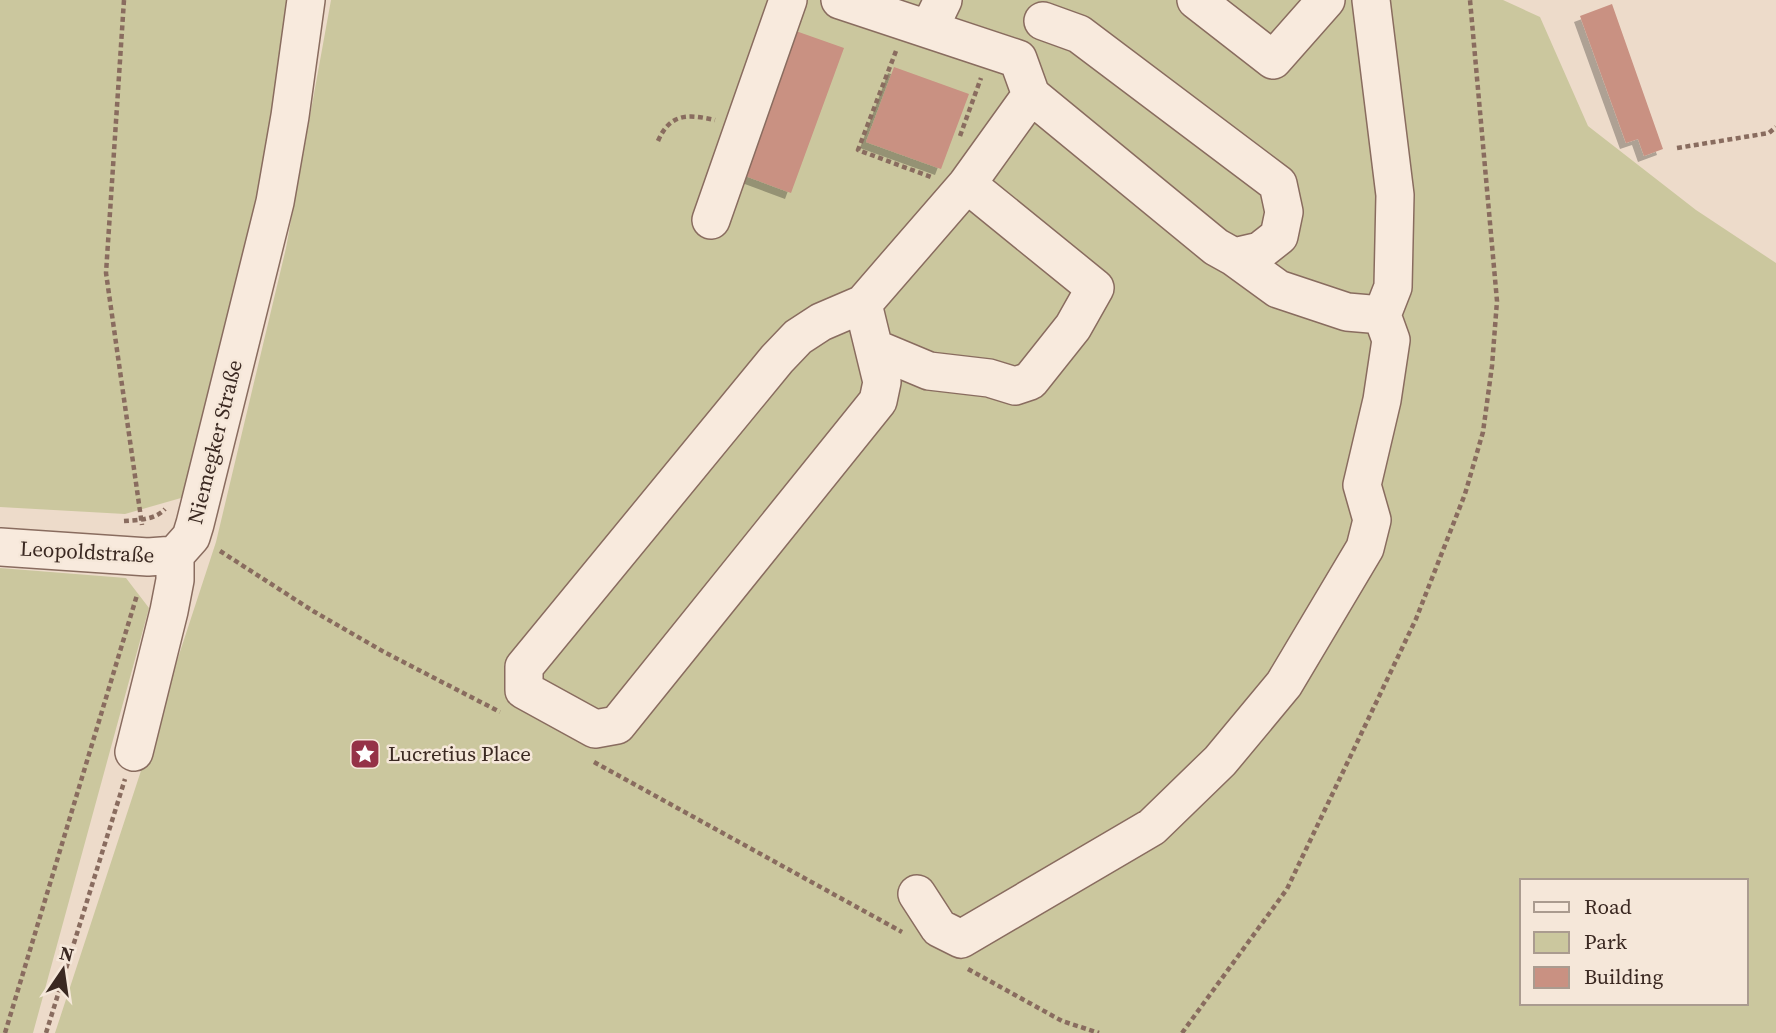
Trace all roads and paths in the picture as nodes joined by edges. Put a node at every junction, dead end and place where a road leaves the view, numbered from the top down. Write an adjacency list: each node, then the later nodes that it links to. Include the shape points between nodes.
1 (124, 0): 25 (path, via 106,274)
2 (306, 0): 26 (street, Niemegker Straße, via 275,202)
3 (788, 0): 14 (street)
4 (840, 0): 9 (street)
5 (1196, 0): 6 (street, via 1273,60)
6 (1326, 0)
7 (1371, 0): 22 (street, via 1395,195 1392,288)
8 (1051, 10): 10 (street); 20 (street, via 1278,184 1284,212 1279,236 1260,251)
9 (927, 17): 10 (street); 18 (path, via 858,150)
10 (1018, 59): 12 (street)
11 (982, 74): 16 (path)
12 (1031, 95): 18 (street); 20 (street)
13 (1776, 127): 17 (path, via 1769,133)
14 (743, 129): 15 (path, via 715,119 682,117 664,129); 19 (street)
15 (659, 141)
16 (957, 144)
17 (1677, 148)
18 (955, 183): 21 (street); 23 (street, via 1095,288 1073,327 1030,381 1015,386 929,371)
19 (711, 220)
20 (1234, 257): 22 (street, via 1278,289 1347,312)
21 (863, 304): 23 (street); 23 (street, via 821,322 777,359 524,667 524,690 595,729 617,724 878,401 882,382)
22 (1382, 315): 31 (street, via 1391,340 1362,485 1372,520 1365,548 1284,684 1220,761 1152,827 961,939 939,928)
23 (874, 348)
24 (111, 520): 25 (path)
25 (141, 520): 26 (path); 26 (path, via 176,505)
26 (178, 539): 27 (street, Leopoldstraße); 28 (path, via 225,554 372,645); 29 (street, Niemegker Straße, via 169,611); 34 (path)
27 (0, 547)
28 (505, 714)
29 (134, 752): 35 (path)
30 (587, 758): 32 (path)
31 (917, 894)
32 (903, 933)
33 (964, 967): 36 (path, via 1062,1021)
34 (5, 1033)
35 (46, 1033)
36 (1099, 1033)

